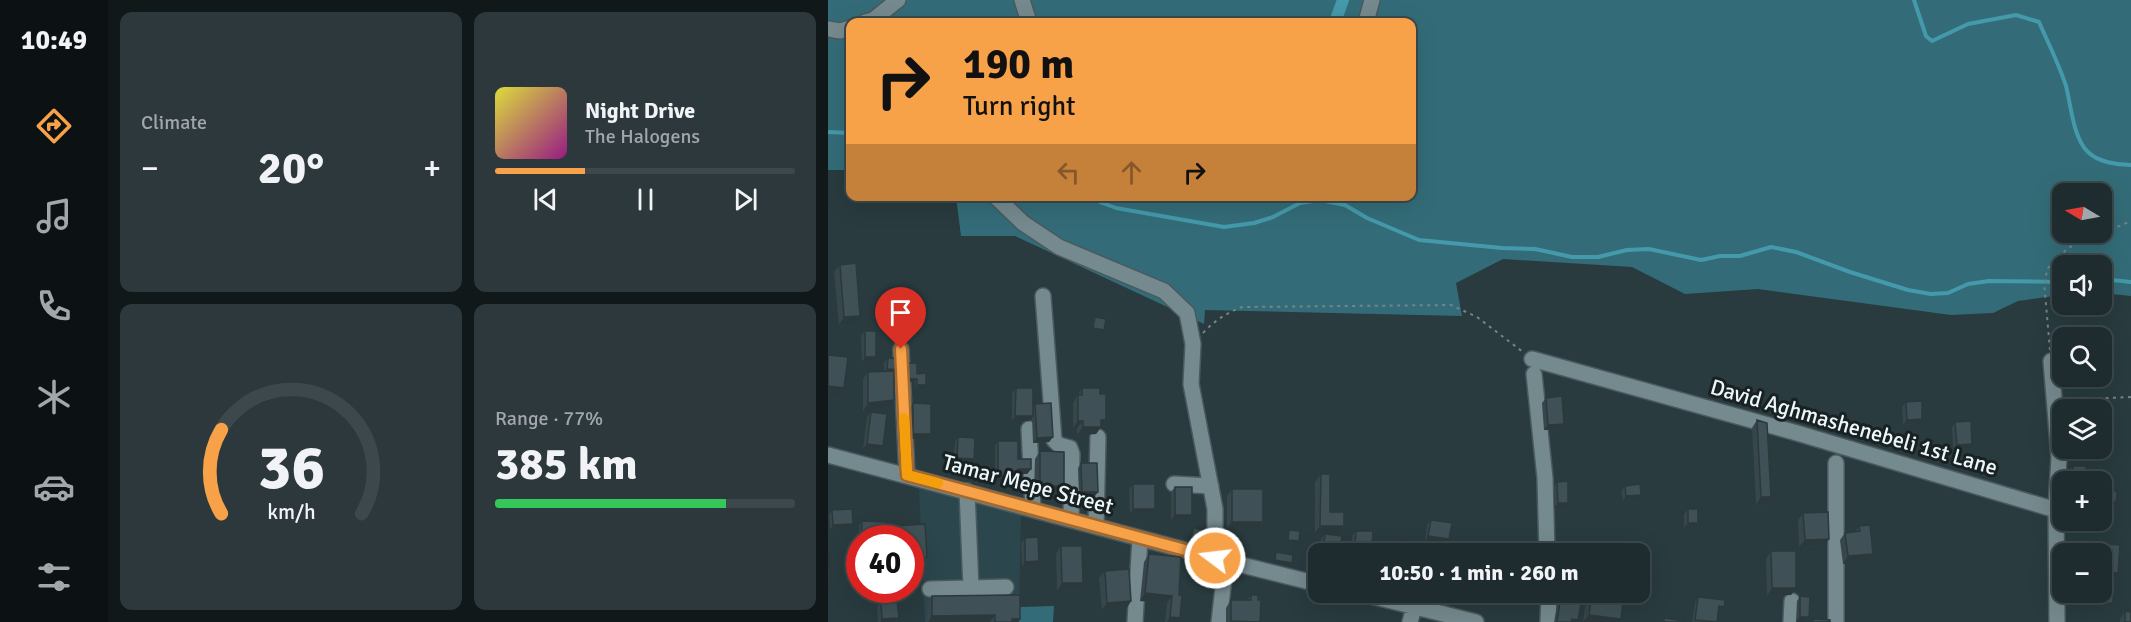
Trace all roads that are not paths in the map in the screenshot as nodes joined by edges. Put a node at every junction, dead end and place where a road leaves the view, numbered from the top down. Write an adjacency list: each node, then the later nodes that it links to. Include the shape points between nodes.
1 (898, 0): 4 (street)
2 (1022, 0): 5 (street)
3 (1372, 0): 6 (street)
4 (876, 18)
5 (1028, 18)
6 (1367, 18)
7 (828, 29): 8 (street)
8 (846, 29)
9 (1000, 201): 20 (street, via 1023,223 1059,247 1164,291 1187,314 1193,344 1191,384)
10 (1043, 296): 24 (street, via 1054,440 1070,448 1072,454)
11 (901, 349): 18 (street)
12 (2051, 361): 17 (street)
13 (1029, 429): 22 (street)
14 (1098, 437): 25 (street)
15 (828, 455): 18 (street, Tamar Mepe Street)
16 (1836, 463): 45 (street)
17 (2057, 471)
18 (907, 475): 21 (street, Tamar Mepe Street)
19 (1174, 484): 20 (street)
20 (1211, 486): 29 (street)
21 (967, 491): 22 (street, Tamar Mepe Street); 33 (street)
22 (1033, 509): 24 (street, Tamar Mepe Street)
23 (2052, 509): 28 (street, David Aghmashenebeli 1st Lane, via 1797,433 1533,366 1545,478)
24 (1071, 519): 25 (street, Tamar Mepe Street)
25 (1096, 526): 27 (street, Tamar Mepe Street)
26 (2056, 531): 46 (street)
27 (1140, 538): 29 (street, Tamar Mepe Street); 39 (street)
28 (1547, 543)
29 (1221, 560): 31 (street, Tamar Mepe Street); 40 (street)
30 (1829, 576): 44 (street)
31 (1308, 582)
32 (1006, 587): 33 (street)
33 (971, 588): 34 (street)
34 (930, 590)
35 (1792, 601): 43 (street)
36 (1384, 603): 38 (street)
37 (1549, 603): 42 (street)
38 (1412, 614): 41 (street)
39 (1135, 622)
40 (1219, 622)
41 (1476, 622)
42 (1548, 622)
43 (1791, 622)
44 (1829, 622)
45 (1836, 622)
46 (2057, 622)

